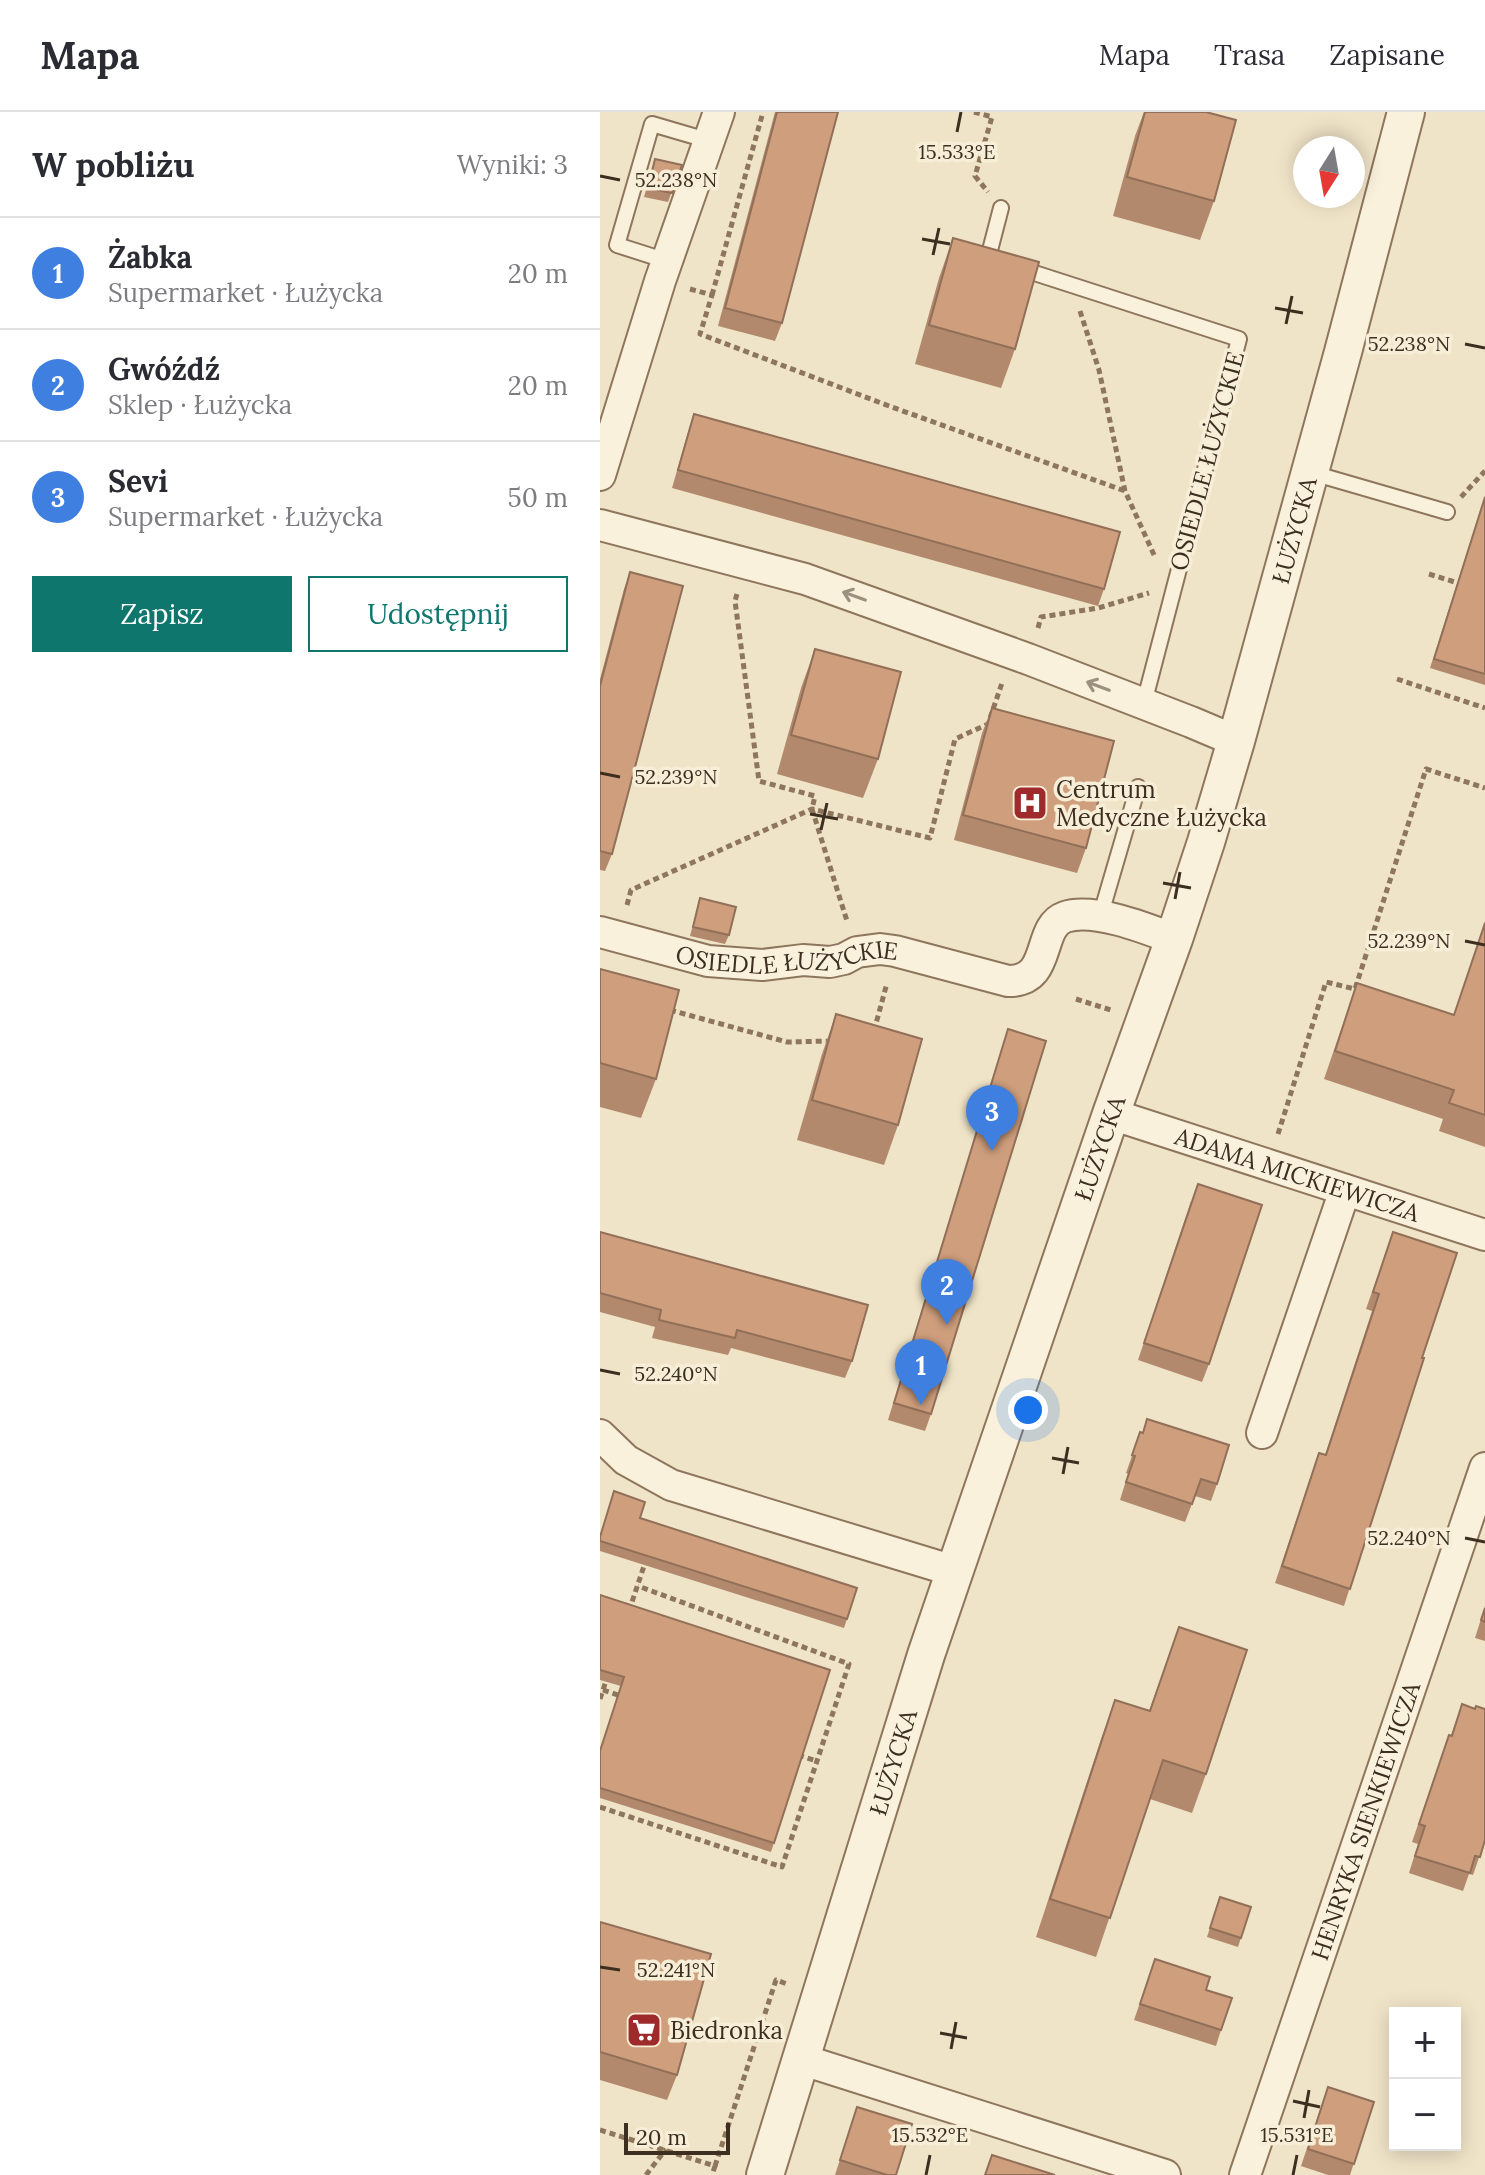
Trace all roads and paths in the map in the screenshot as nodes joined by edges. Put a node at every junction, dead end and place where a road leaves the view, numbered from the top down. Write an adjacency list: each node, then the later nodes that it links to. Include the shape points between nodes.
1 (719, 112): 5 (street)
2 (763, 112): 10 (path)
3 (974, 112): 6 (path, via 992,117)
4 (1406, 112): 12 (street, ŁUŻYCKA)
5 (710, 141): 8 (street); 8 (lane, via 652,124 617,245)
6 (975, 176)
7 (1001, 208): 9 (lane, OSIEDLE ŁUŻYCKIE, via 988,258)
8 (663, 271): 10 (path); 13 (street)
9 (1070, 286): 14 (path, via 1099,370); 19 (lane, OSIEDLE ŁUŻYCKIE, via 1239,339)
10 (712, 295): 14 (path, via 700,334)
11 (1485, 471): 15 (path)
12 (1309, 472): 15 (lane); 25 (street, ŁUŻYCKA)
13 (600, 475)
14 (1125, 491): 19 (path, via 1152,551)
15 (1447, 512)
16 (600, 525): 17 (street)
17 (745, 563): 21 (street, one-way to 17, via 805,579); 28 (path, via 735,601 759,781 815,796)
18 (1429, 574): 20 (path)
19 (1175, 585): 21 (path, via 1098,608 1041,617); 24 (lane, OSIEDLE ŁUŻYCKIE)
20 (1471, 587)
21 (1020, 656): 24 (street, one-way to 21); 28 (path, via 988,724 955,739 930,838)
22 (1397, 679): 23 (path)
23 (1485, 708)
24 (1157, 709): 25 (street)
25 (1236, 741): 31 (street, ŁUŻYCKA)
26 (1138, 787): 29 (lane)
27 (1485, 788): 38 (path, via 1426,769 1355,989 1326,982)
28 (812, 809): 30 (path, via 631,890); 33 (path)
29 (1100, 917): 31 (street, OSIEDLE ŁUŻYCKIE, via 1128,921); 32 (street, OSIEDLE ŁUŻYCKIE, via 1066,917 1055,924 1036,968 1019,981)
30 (609, 934): 33 (street, OSIEDLE ŁUŻYCKIE, via 708,961 762,965 830,962)
31 (1174, 939): 37 (street, ŁUŻYCKA)
32 (895, 951): 33 (street, OSIEDLE ŁUŻYCKIE); 36 (path)
33 (857, 952)
34 (658, 1007): 35 (path, via 787,1042)
35 (844, 1041)
36 (872, 1041)
37 (1111, 1114): 38 (street, ADAMA MICKIEWICZA); 45 (street, ŁUŻYCKA)
38 (1268, 1165): 39 (street, ADAMA MICKIEWICZA)
39 (1345, 1190): 40 (street, ADAMA MICKIEWICZA); 41 (street)
40 (1485, 1235)
41 (1262, 1433)
42 (600, 1435): 45 (street, via 626,1460 671,1485)
43 (1485, 1468): 62 (street, HENRYKA SIENKIEWICZA)
44 (647, 1557): 46 (path)
45 (954, 1571): 55 (street, ŁUŻYCKA)
46 (638, 1586): 47 (path); 53 (path, via 849,1664)
47 (628, 1616)
48 (608, 1675): 49 (path)
49 (603, 1690): 50 (path); 51 (path)
50 (600, 1699)
51 (632, 1700)
52 (789, 1752): 53 (path)
53 (817, 1761): 54 (path, via 782,1867)
54 (600, 1807)
55 (800, 2059): 60 (street, ŁUŻYCKA); 61 (street)
56 (600, 2130): 57 (path)
57 (666, 2149): 58 (path); 59 (path, via 715,2166)
58 (646, 2175)
59 (712, 2175)
60 (765, 2175)
61 (1165, 2175)
62 (1245, 2175)

